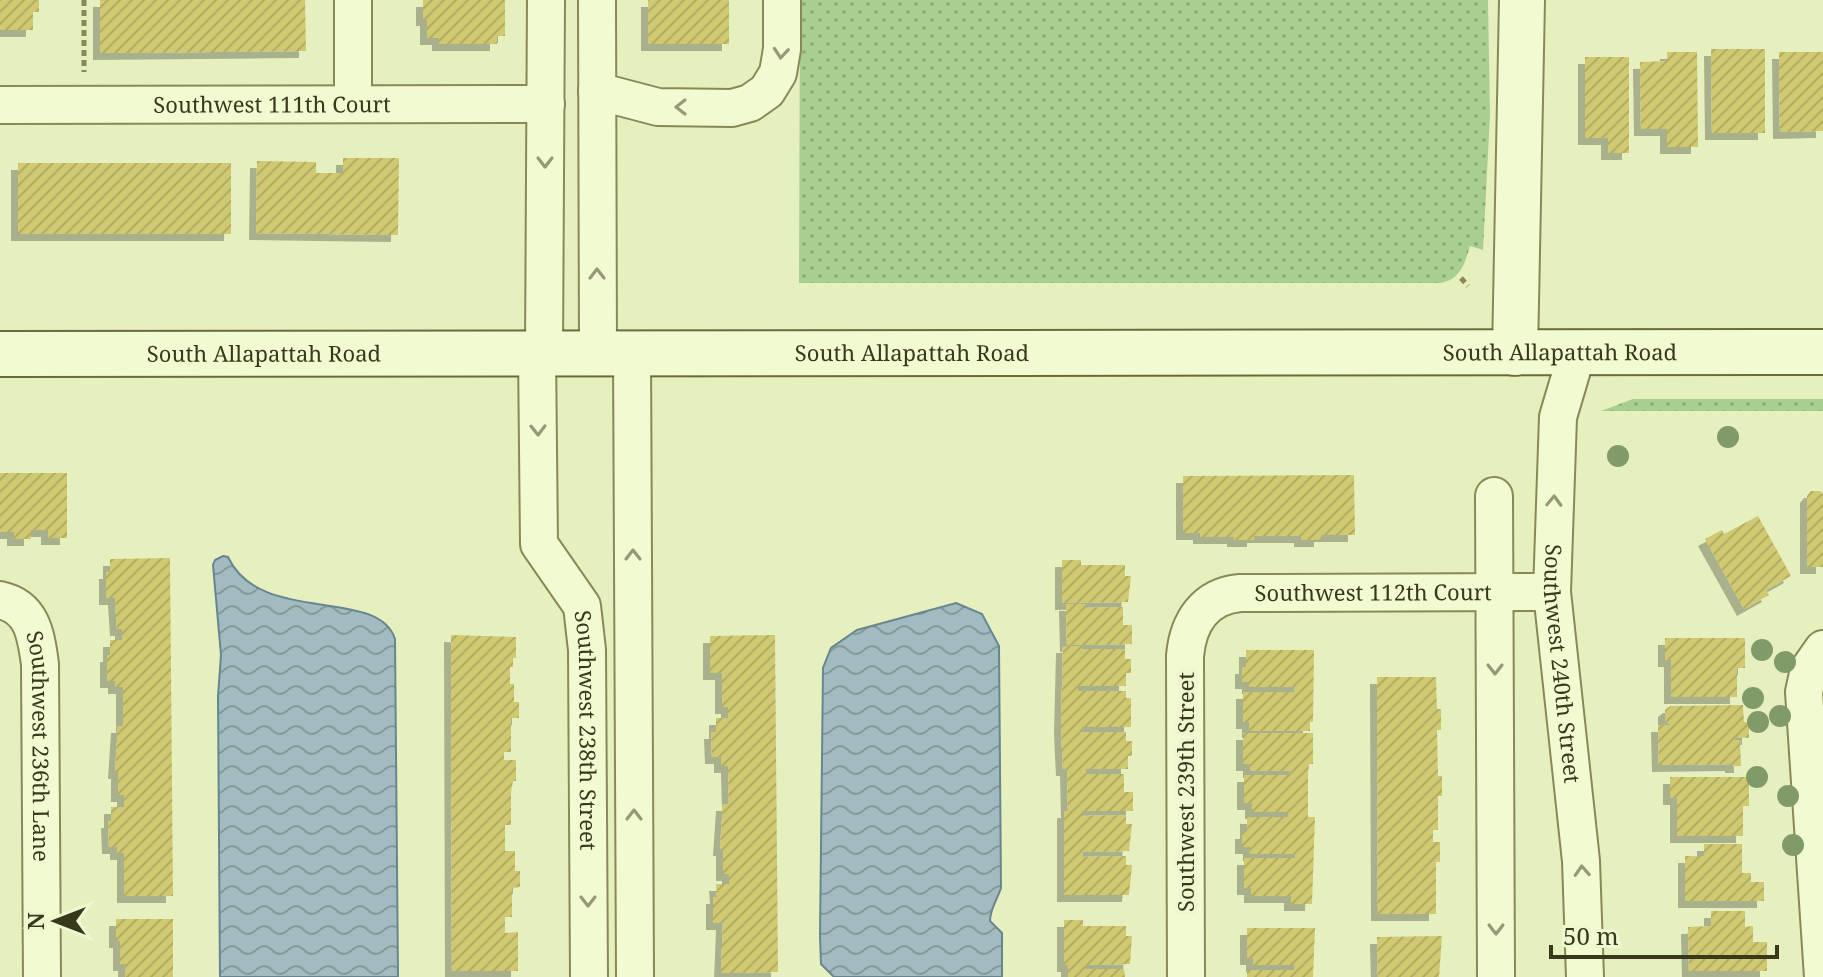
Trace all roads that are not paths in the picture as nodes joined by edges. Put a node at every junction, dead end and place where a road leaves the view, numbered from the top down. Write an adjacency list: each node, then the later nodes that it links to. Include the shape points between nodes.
1 (353, 0): 7 (street)
2 (546, 0): 8 (street, Southwest 238th Street)
3 (597, 0): 6 (street)
4 (782, 0): 6 (street, one-way to 6, via 780,66 769,89 745,105 658,107)
5 (1522, 0): 13 (main road)
6 (597, 91): 11 (street, one-way to 6)
7 (353, 104): 8 (street, Southwest 111th Court); 9 (street, Southwest 111th Court)
8 (546, 104): 10 (street, Southwest 238th Street, one-way to 10)
9 (0, 105)
10 (541, 352): 11 (main road, South Allapattah Road); 15 (main road, South Allapattah Road); 19 (street, Southwest 238th Street, one-way to 19, via 539,544)
11 (615, 352): 13 (main road, South Allapattah Road); 20 (street, one-way to 11)
12 (1823, 352): 14 (main road, South Allapattah Road)
13 (1515, 353): 14 (main road, South Allapattah Road)
14 (1577, 353): 18 (street, Southwest 240th Street, one-way to 14, via 1558,417)
15 (0, 354)
16 (1494, 496): 17 (street)
17 (1494, 591): 18 (street, Southwest 112th Court); 22 (street, Southwest 112th Court, via 1240,593 1219,596); 29 (street, one-way to 29)
18 (1552, 592): 30 (street, Southwest 240th Street, one-way to 18, via 1581,861)
19 (582, 606): 20 (street); 26 (street, Southwest 238th Street, one-way to 26, via 587,650)
20 (633, 606): 27 (street, one-way to 20)
21 (14, 607): 25 (street, Southwest 236th Lane, via 36,635 40,664)
22 (1202, 611): 28 (street, Southwest 239th Street, via 1189,632 1185,656)
23 (1823, 649): 24 (street, via 1809,669 1804,692)
24 (1823, 974)
25 (42, 977)
26 (589, 977)
27 (635, 977)
28 (1186, 977)
29 (1496, 977)
30 (1585, 977)

